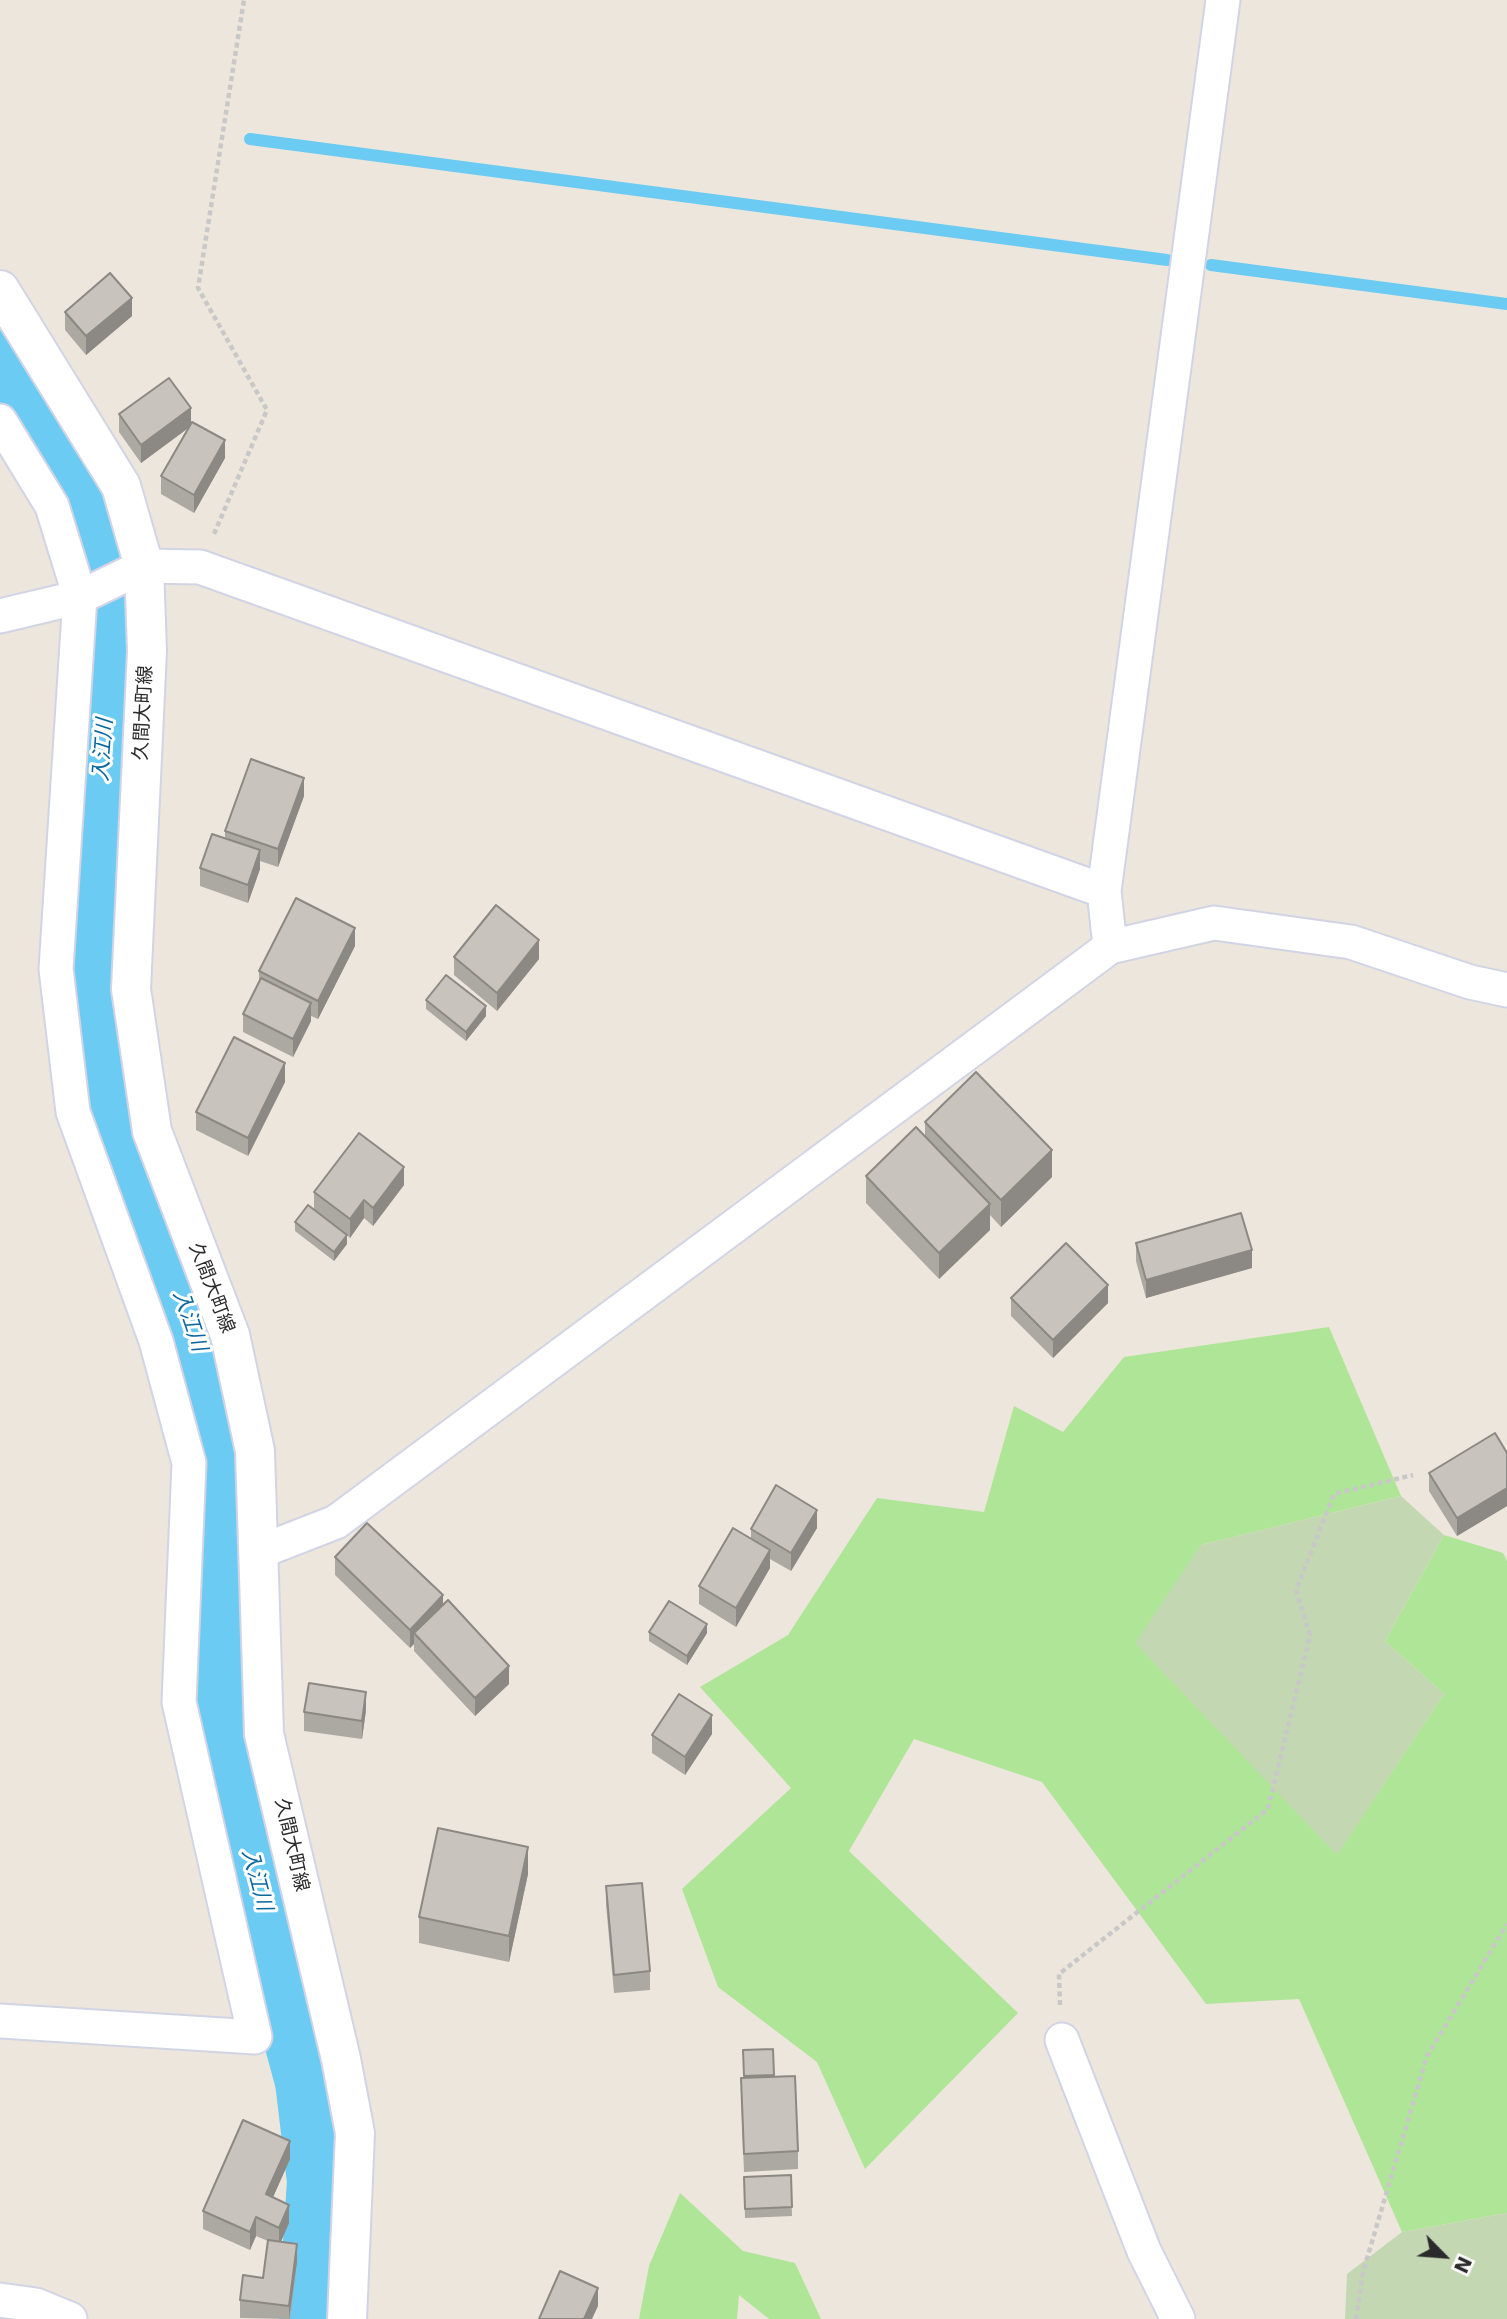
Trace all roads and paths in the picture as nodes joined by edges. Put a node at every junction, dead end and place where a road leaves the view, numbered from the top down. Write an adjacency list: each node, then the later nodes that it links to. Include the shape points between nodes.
1 (244, 0): 6 (path, via 198,288 267,410)
2 (1223, 0): 9 (street)
3 (0, 290): 5 (main road, 久間大町線, via 121,486)
4 (0, 421): 7 (street, via 52,506)
5 (144, 566): 6 (street); 7 (street); 13 (main road, 久間大町線, via 147,651 131,989 152,1131 230,1335 255,1451)
6 (200, 567): 9 (street)
7 (80, 597): 8 (street); 15 (street, via 57,969 73,1112 156,1341 189,1463 178,1702 255,2036)
8 (0, 616)
9 (1104, 891): 10 (street)
10 (1110, 947): 11 (street, via 1214,923 1351,942); 13 (street, via 336,1522)
11 (1507, 990)
12 (1413, 1475): 16 (path, via 1334,1494 1296,1590 1310,1635 1268,1809 1059,1974)
13 (259, 1552): 19 (main road, 久間大町線, via 264,1734 355,2133)
14 (1507, 1924): 21 (path, via 1427,2056 1363,2272)
15 (0, 2021)
16 (1062, 2040): 20 (street, via 1144,2251)
17 (0, 2300): 18 (street, via 36,2305)
18 (70, 2319)
19 (347, 2319)
20 (1178, 2319)
21 (1356, 2319)

